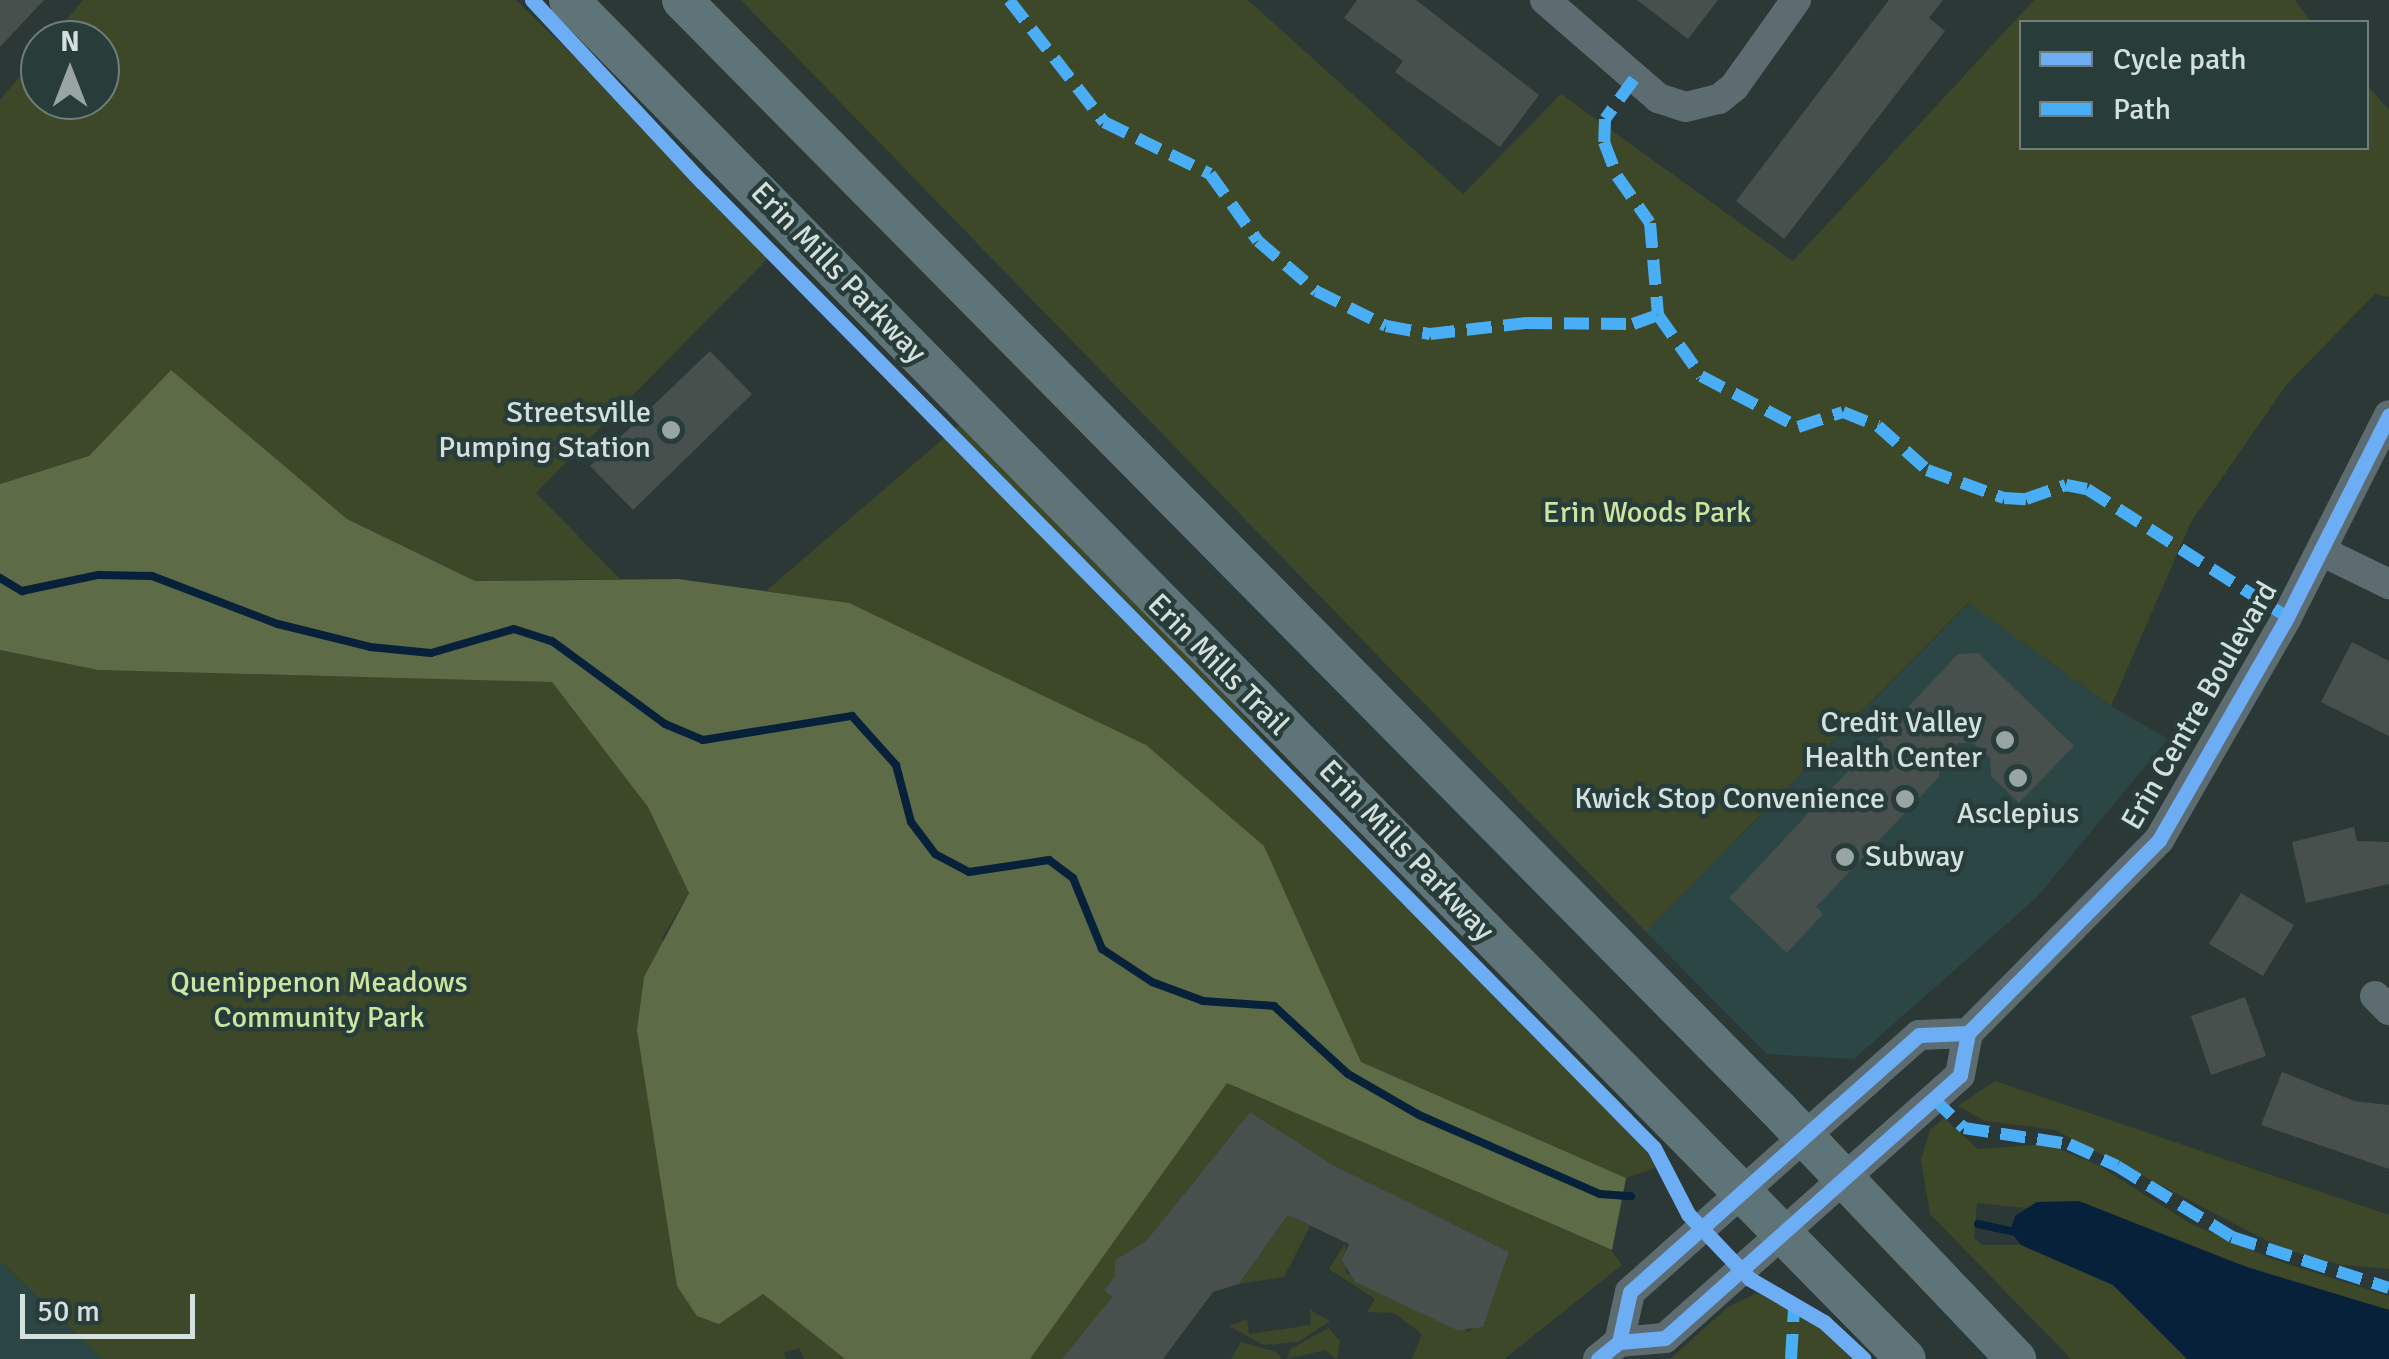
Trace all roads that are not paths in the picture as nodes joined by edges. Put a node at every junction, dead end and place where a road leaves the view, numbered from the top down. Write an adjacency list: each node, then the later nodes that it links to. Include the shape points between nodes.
1 (570, 0): 11 (main road, Erin Mills Parkway)
2 (682, 0): 9 (main road)
3 (1545, 0): 4 (street, via 1658,98 1686,108 1719,99 1734,86)
4 (1796, 0)
5 (2389, 415): 6 (street, Erin Centre Boulevard)
6 (2321, 551): 7 (street); 8 (street, Erin Centre Boulevard, via 2159,840)
7 (2389, 584)
8 (1968, 1032): 9 (street, Erin Centre Boulevard, via 1919,1035); 10 (street, Erin Centre Boulevard, via 1960,1075)
9 (1804, 1137): 10 (main road); 11 (street, Erin Centre Boulevard)
10 (1844, 1179): 12 (street, Erin Centre Boulevard); 15 (main road)
11 (1742, 1193): 12 (main road, Erin Mills Parkway); 13 (street, Erin Centre Boulevard, via 1630,1292)
12 (1782, 1233): 13 (street, Erin Centre Boulevard, via 1665,1338); 14 (main road, Erin Mills Parkway)
13 (1609, 1350)
14 (1906, 1359)
15 (2016, 1359)

